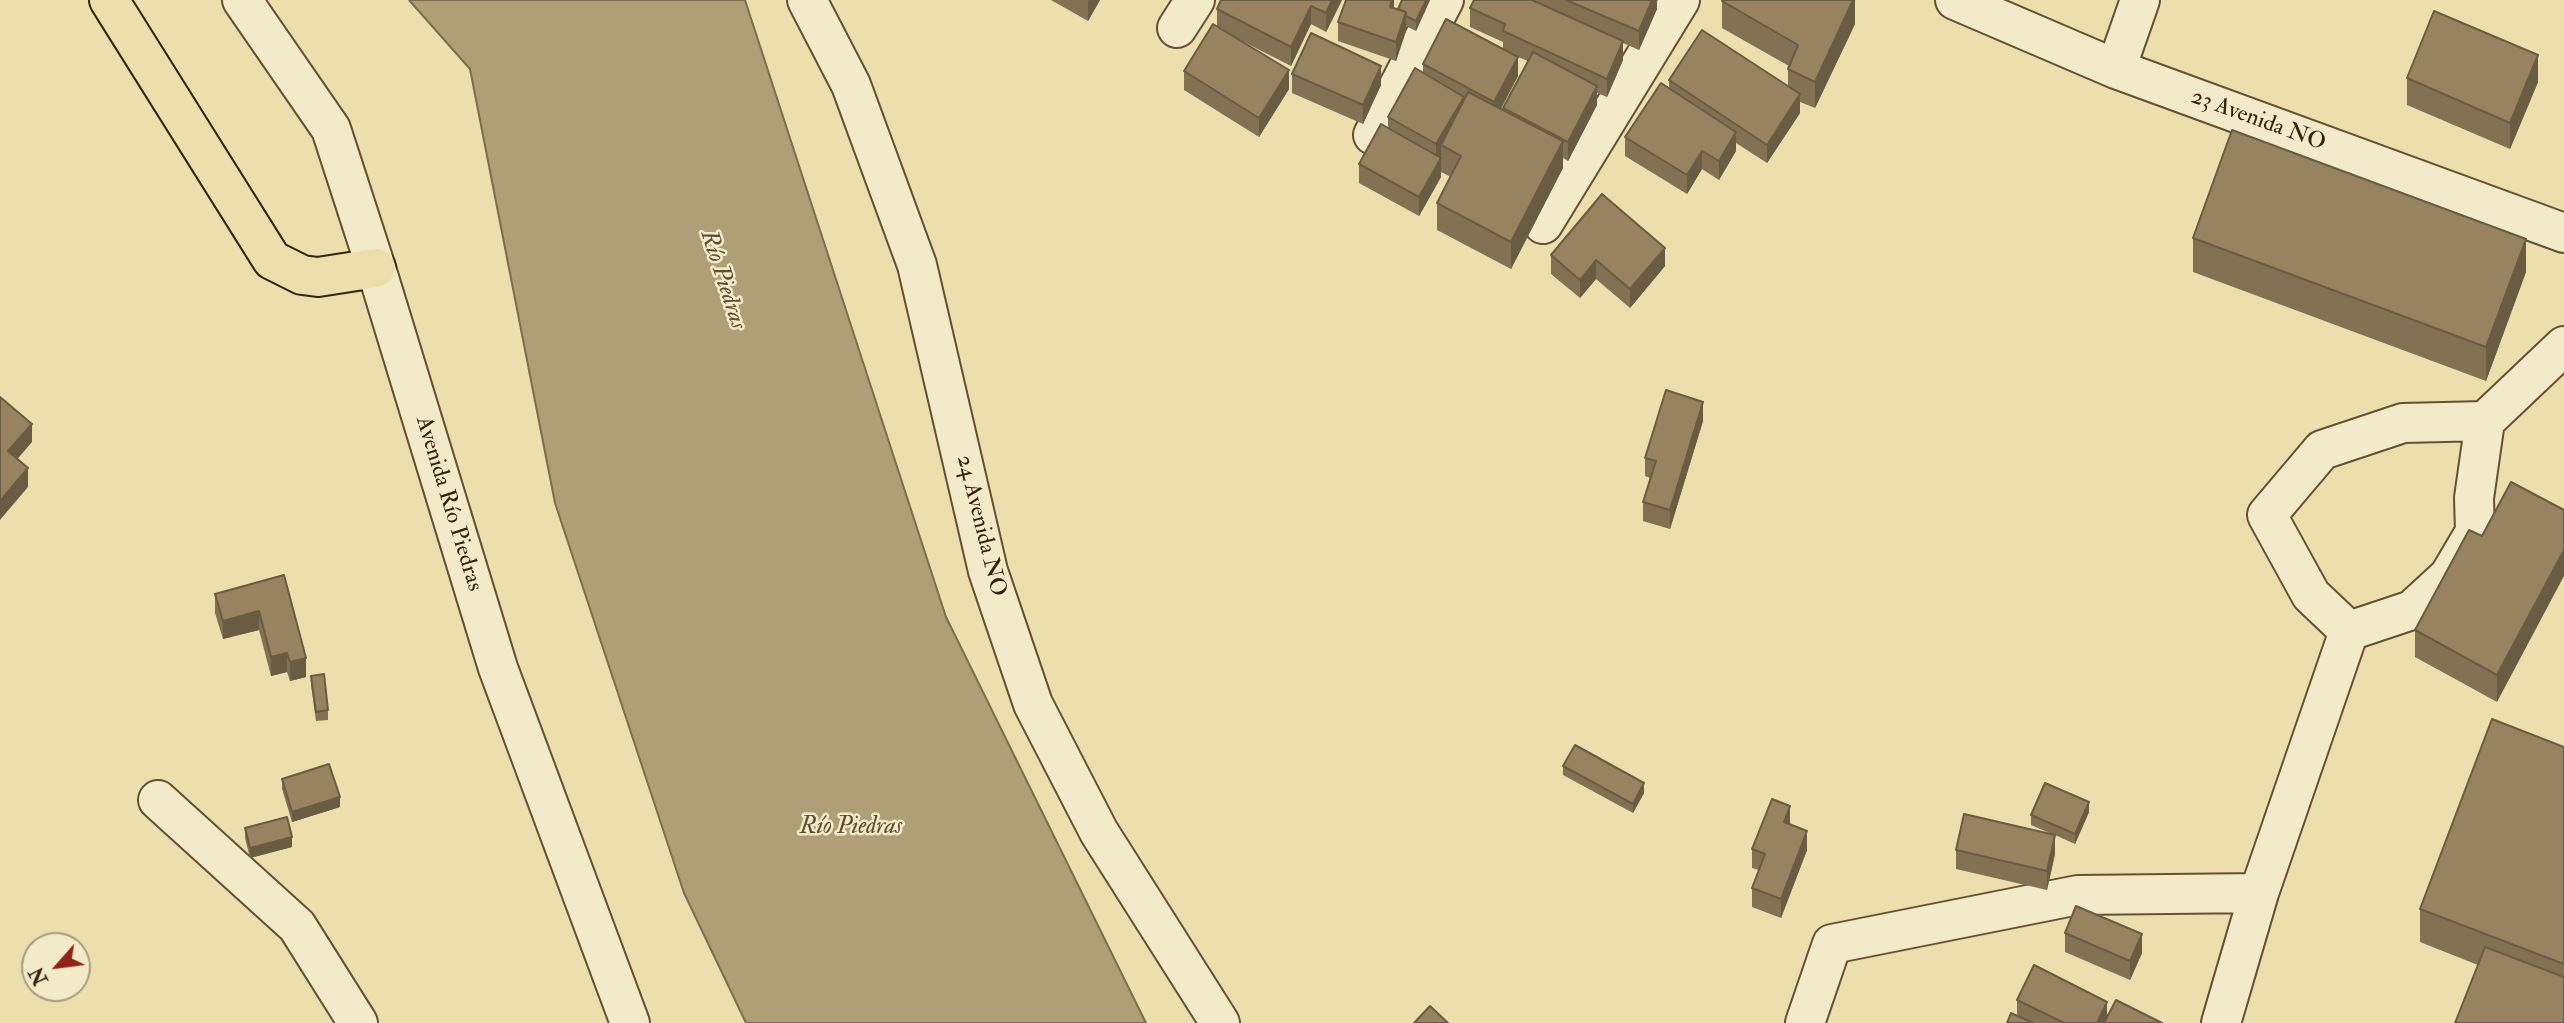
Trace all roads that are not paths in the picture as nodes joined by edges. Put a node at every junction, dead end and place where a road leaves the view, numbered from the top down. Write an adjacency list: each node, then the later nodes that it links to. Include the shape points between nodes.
1 (109, 0): 12 (main road, via 272,260 302,275 318,277)
2 (242, 0): 12 (street, Avenida Río Piedras, via 331,130)
3 (807, 0): 20 (street, 24 Avenida NO, via 851,85 916,265 988,572 1033,704 1099,832)
4 (1444, 0): 9 (street)
5 (1680, 0): 10 (street)
6 (1955, 0): 8 (street, 23 Avenida NO)
7 (2140, 0): 8 (street)
8 (2116, 69): 11 (street, 23 Avenida NO)
9 (1373, 135)
10 (1543, 224)
11 (2564, 233)
12 (376, 268): 19 (street, Avenida Río Piedras, via 498,668)
13 (2564, 346): 14 (street)
14 (2486, 421): 15 (street, via 2474,498 2475,532 2449,576 2412,610); 15 (street, via 2403,423 2322,450 2267,515 2311,595)
15 (2349, 631): 17 (street)
16 (158, 800): 18 (street, via 296,926)
17 (2259, 893): 21 (street, via 2078,895 1832,944); 22 (street)
18 (358, 1023)
19 (630, 1023)
20 (1220, 1023)
21 (1805, 1023)
22 (2221, 1023)

